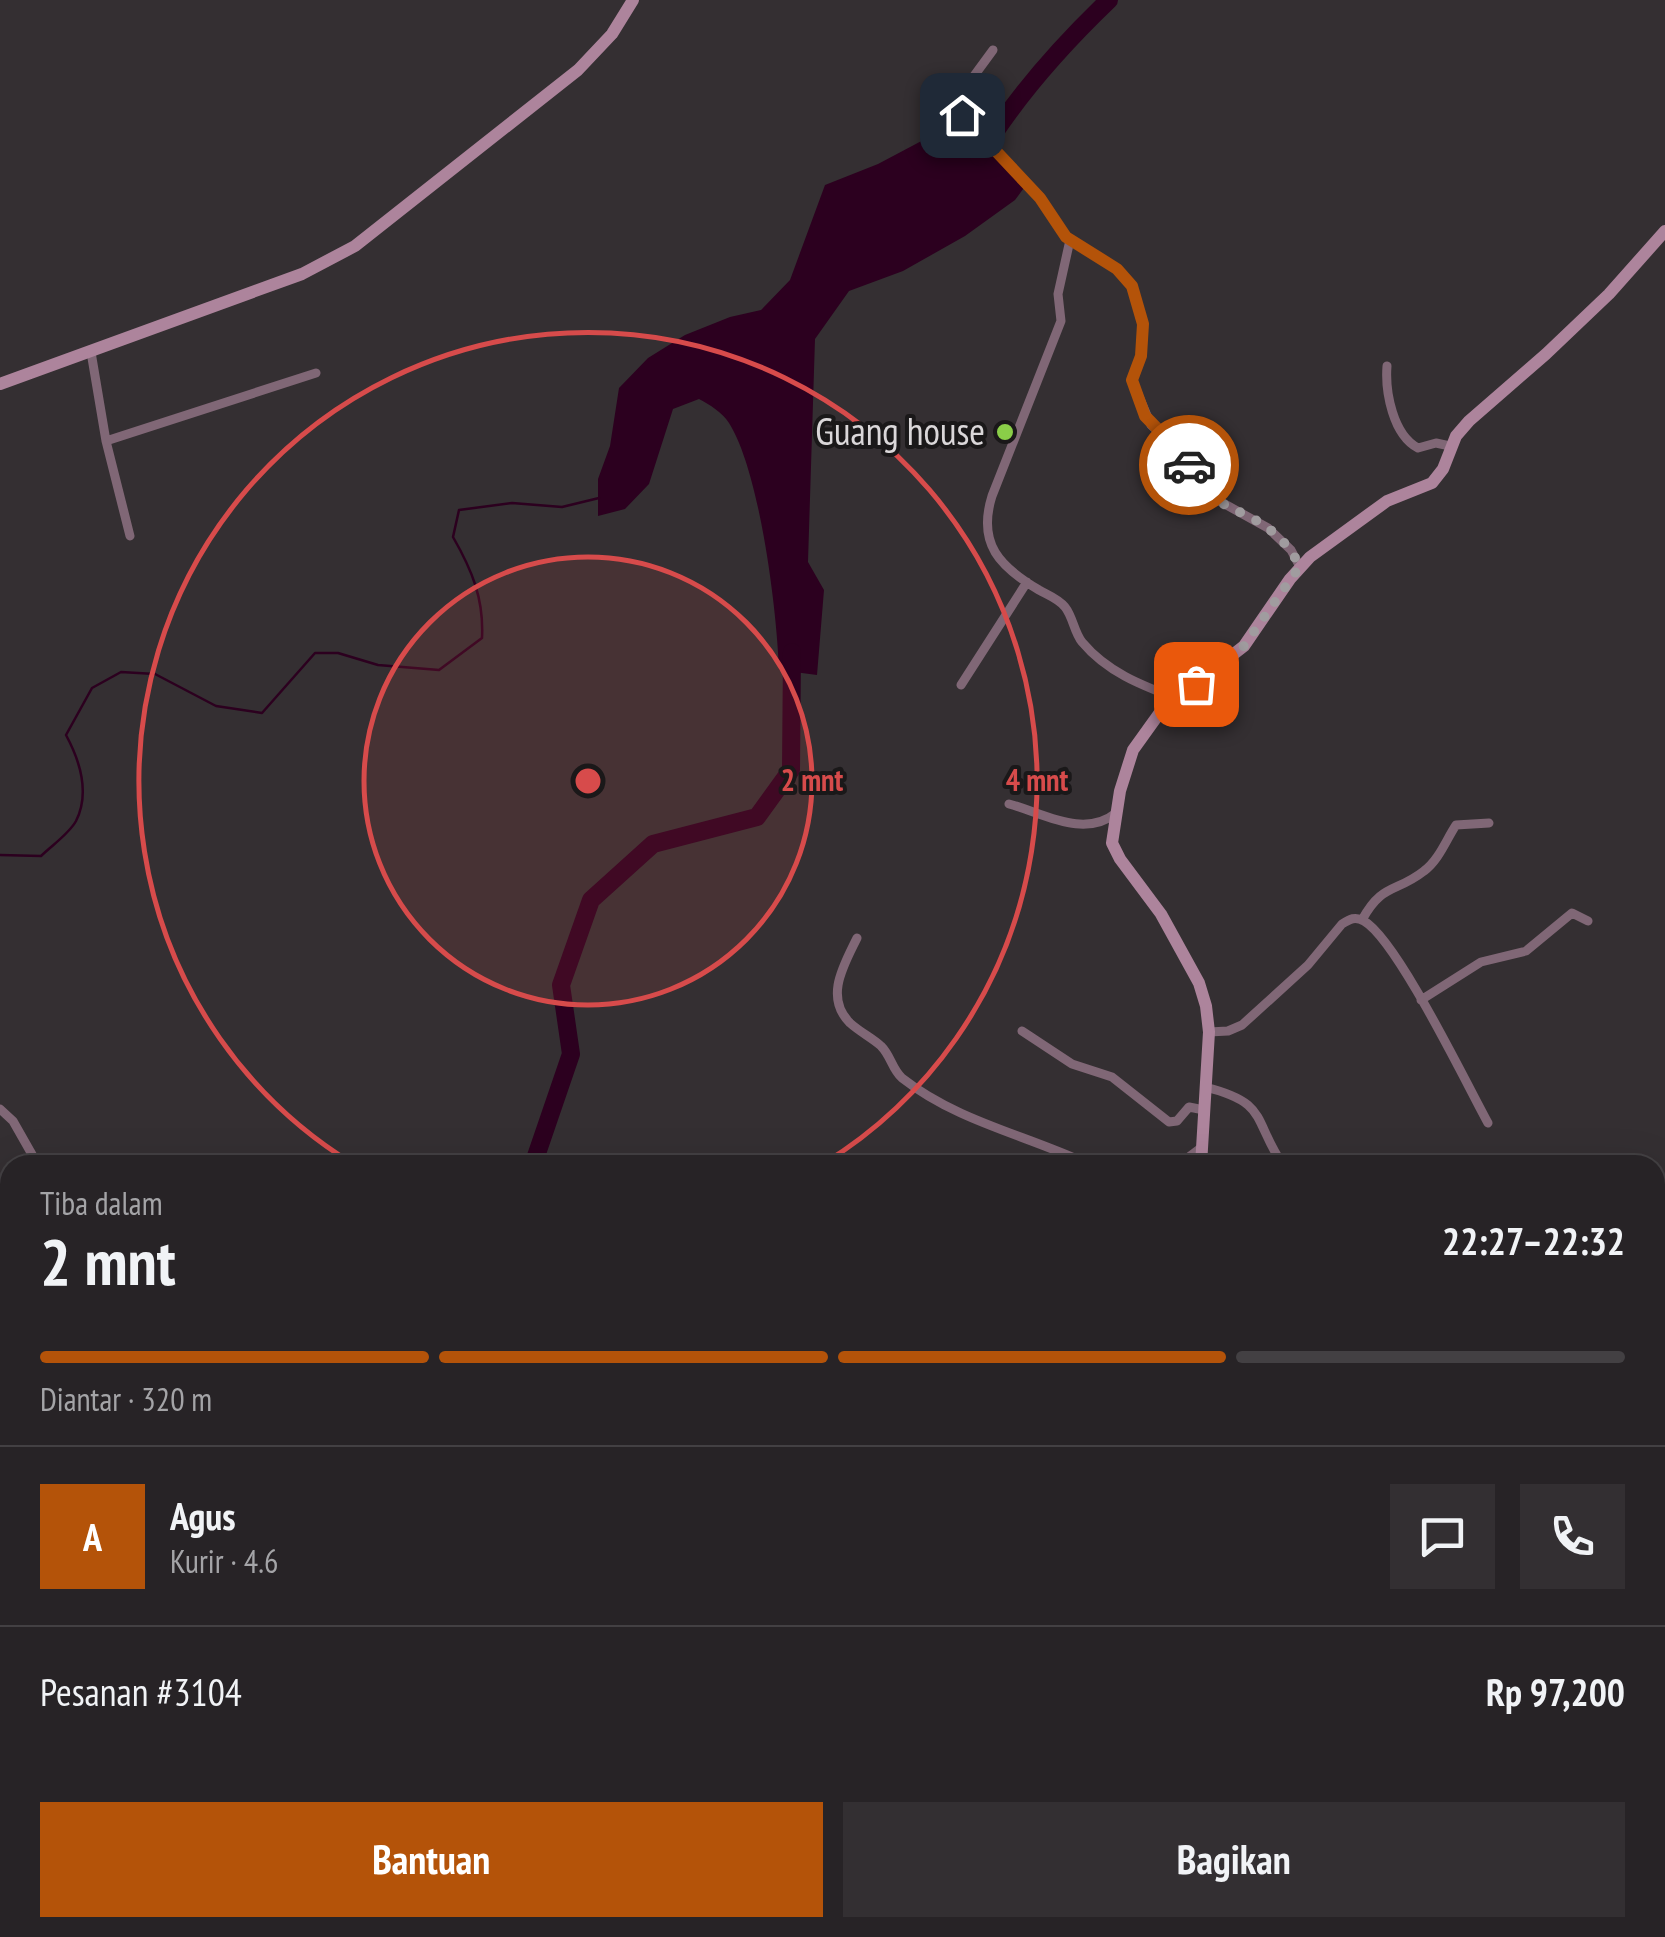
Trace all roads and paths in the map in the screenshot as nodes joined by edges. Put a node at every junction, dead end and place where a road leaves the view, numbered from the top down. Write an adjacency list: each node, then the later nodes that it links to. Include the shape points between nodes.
1 (634, 0): 5 (street, via 578,70 356,246 311,271)
2 (993, 50): 4 (street, via 960,94 963,119 1047,206)
3 (1665, 231): 10 (street)
4 (1070, 240): 12 (street, via 1132,286 1143,324 1132,380 1151,425 1182,454 1203,492 1268,528); 13 (street, via 1060,280 1060,323 988,509 992,549)
5 (91, 352): 8 (street); 9 (street)
6 (1387, 366): 10 (street, via 1402,435 1418,448)
7 (316, 373): 9 (street)
8 (0, 384)
9 (106, 442): 11 (street)
10 (1450, 446): 12 (street, via 1432,483 1372,510)
11 (130, 536)
12 (1300, 566): 15 (street, via 1244,646)
13 (1026, 582): 14 (street); 15 (street, via 1065,607 1084,644 1115,670)
14 (961, 685)
15 (1175, 698): 17 (street, via 1132,750)
16 (1009, 804): 17 (street, via 1080,826)
17 (1116, 813): 24 (street, via 1115,852 1161,914 1199,983)
18 (1489, 823): 19 (street, via 1456,825 1430,866 1378,896)
19 (1362, 920): 22 (street); 24 (street, via 1342,924 1249,1020)
20 (1588, 921): 22 (street, via 1572,913 1526,951 1481,962)
21 (857, 938): 31 (street, via 840,974 839,1002 844,1016 885,1050 900,1076 982,1124)
22 (1421, 1000): 28 (street)
23 (1022, 1031): 27 (street, via 1072,1064 1112,1077 1170,1122 1189,1107)
24 (1209, 1032): 25 (street)
25 (1205, 1087): 27 (street); 34 (street, via 1256,1111)
26 (0, 1108): 30 (street)
27 (1204, 1110): 29 (street)
28 (1488, 1123)
29 (1202, 1146): 32 (street); 33 (street)
30 (32, 1155)
31 (1069, 1155)
32 (1191, 1155)
33 (1202, 1155)
34 (1278, 1155)

